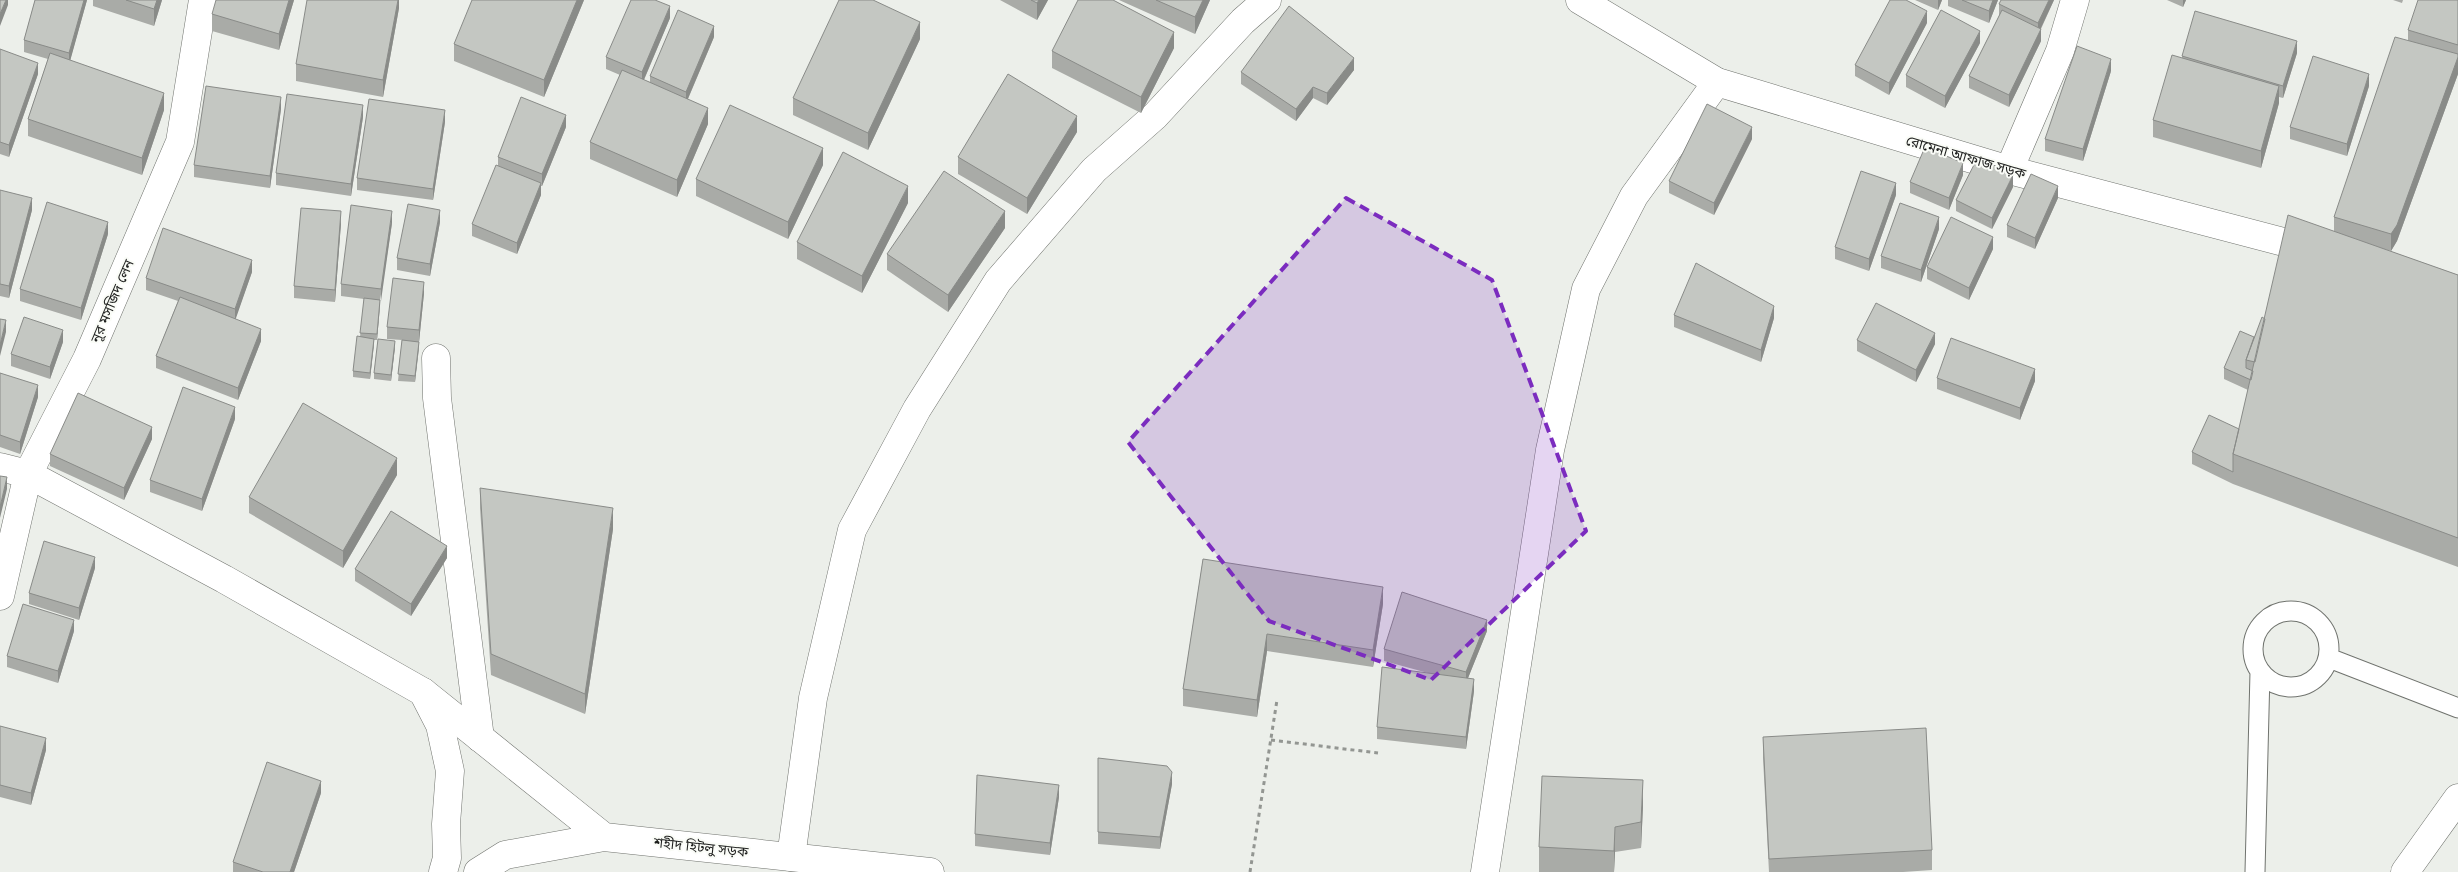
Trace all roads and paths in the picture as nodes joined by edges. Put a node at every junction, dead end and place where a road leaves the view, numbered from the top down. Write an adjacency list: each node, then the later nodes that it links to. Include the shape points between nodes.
1 (203, 0): 10 (street, নূর মসজিদ লেন, via 180,142 87,359)
2 (1267, 0): 22 (street, via 1243,21 1155,116 1094,170 998,281 917,409 852,530 813,698)
3 (1580, 0): 5 (street, রোমেনা আফাজ সড়ক)
4 (2075, 0): 6 (street, via 2060,51)
5 (1717, 82): 6 (street, রোমেনা আফাজ সড়ক); 27 (street, via 1634,196 1586,289 1550,450)
6 (2009, 170): 7 (street, রোমেনা আফাজ সড়ক)
7 (2346, 258)
8 (436, 358): 17 (street, via 437,398)
9 (0, 467): 10 (street)
10 (28, 474): 11 (street, নূর মসজিদ লেন); 14 (street, via 224,579)
11 (0, 596)
12 (2328, 658): 13 (lane, via 2324,670 2304,685 2280,686); 13 (lane, via 2330,645 2319,622 2296,611 2283,611 2271,616 2255,636 2254,661); 16 (lane)
13 (2260, 672): 28 (lane)
14 (423, 692): 17 (street); 23 (street, via 440,725 450,771 447,858)
15 (1277, 700): 18 (path)
16 (2458, 708)
17 (480, 738): 21 (street)
18 (1271, 740): 19 (path); 26 (path)
19 (1378, 753)
20 (2458, 798): 29 (street)
21 (604, 837): 22 (street, শহীদ হিটলু সড়ক); 24 (street, শহীদ হিটলু সড়ক, via 505,855)
22 (791, 857): 25 (street, শহীদ হিটলু সড়ক)
23 (443, 872)
24 (478, 872)
25 (930, 872)
26 (1250, 872)
27 (1485, 872)
28 (2255, 872)
29 (2405, 872)

